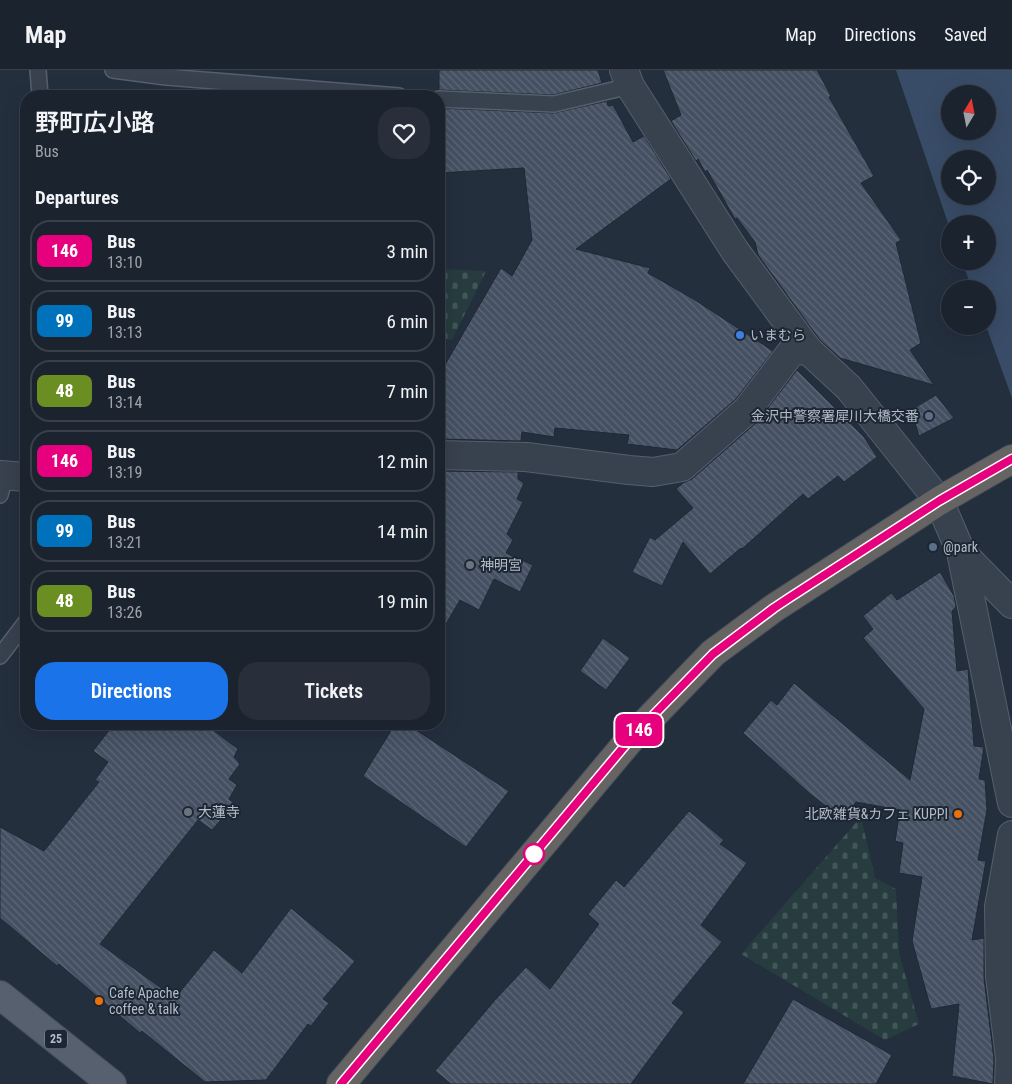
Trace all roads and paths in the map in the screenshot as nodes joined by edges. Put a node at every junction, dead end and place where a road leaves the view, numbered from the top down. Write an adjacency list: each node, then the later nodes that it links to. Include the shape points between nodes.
1 (38, 70): 4 (lane)
2 (112, 70): 5 (lane)
3 (627, 78): 6 (lane, via 554,104); 7 (street, via 735,251)
4 (40, 90)
5 (325, 90)
6 (445, 100)
7 (808, 350): 8 (street, via 792,351 747,410 682,467 653,472 526,457); 10 (street, via 849,388)
8 (445, 455)
9 (1012, 459): 10 (highway)
10 (948, 496): 11 (street); 19 (highway, via 774,608 713,654 633,736)
11 (961, 552): 12 (street); 15 (street)
12 (1012, 604)
13 (20, 630): 14 (lane)
14 (0, 656)
15 (1012, 803)
16 (1012, 835): 20 (street, via 999,907 1000,976 1010,1058)
17 (0, 995): 18 (main road, 25)
18 (112, 1084)
19 (341, 1084)
20 (1009, 1084)

